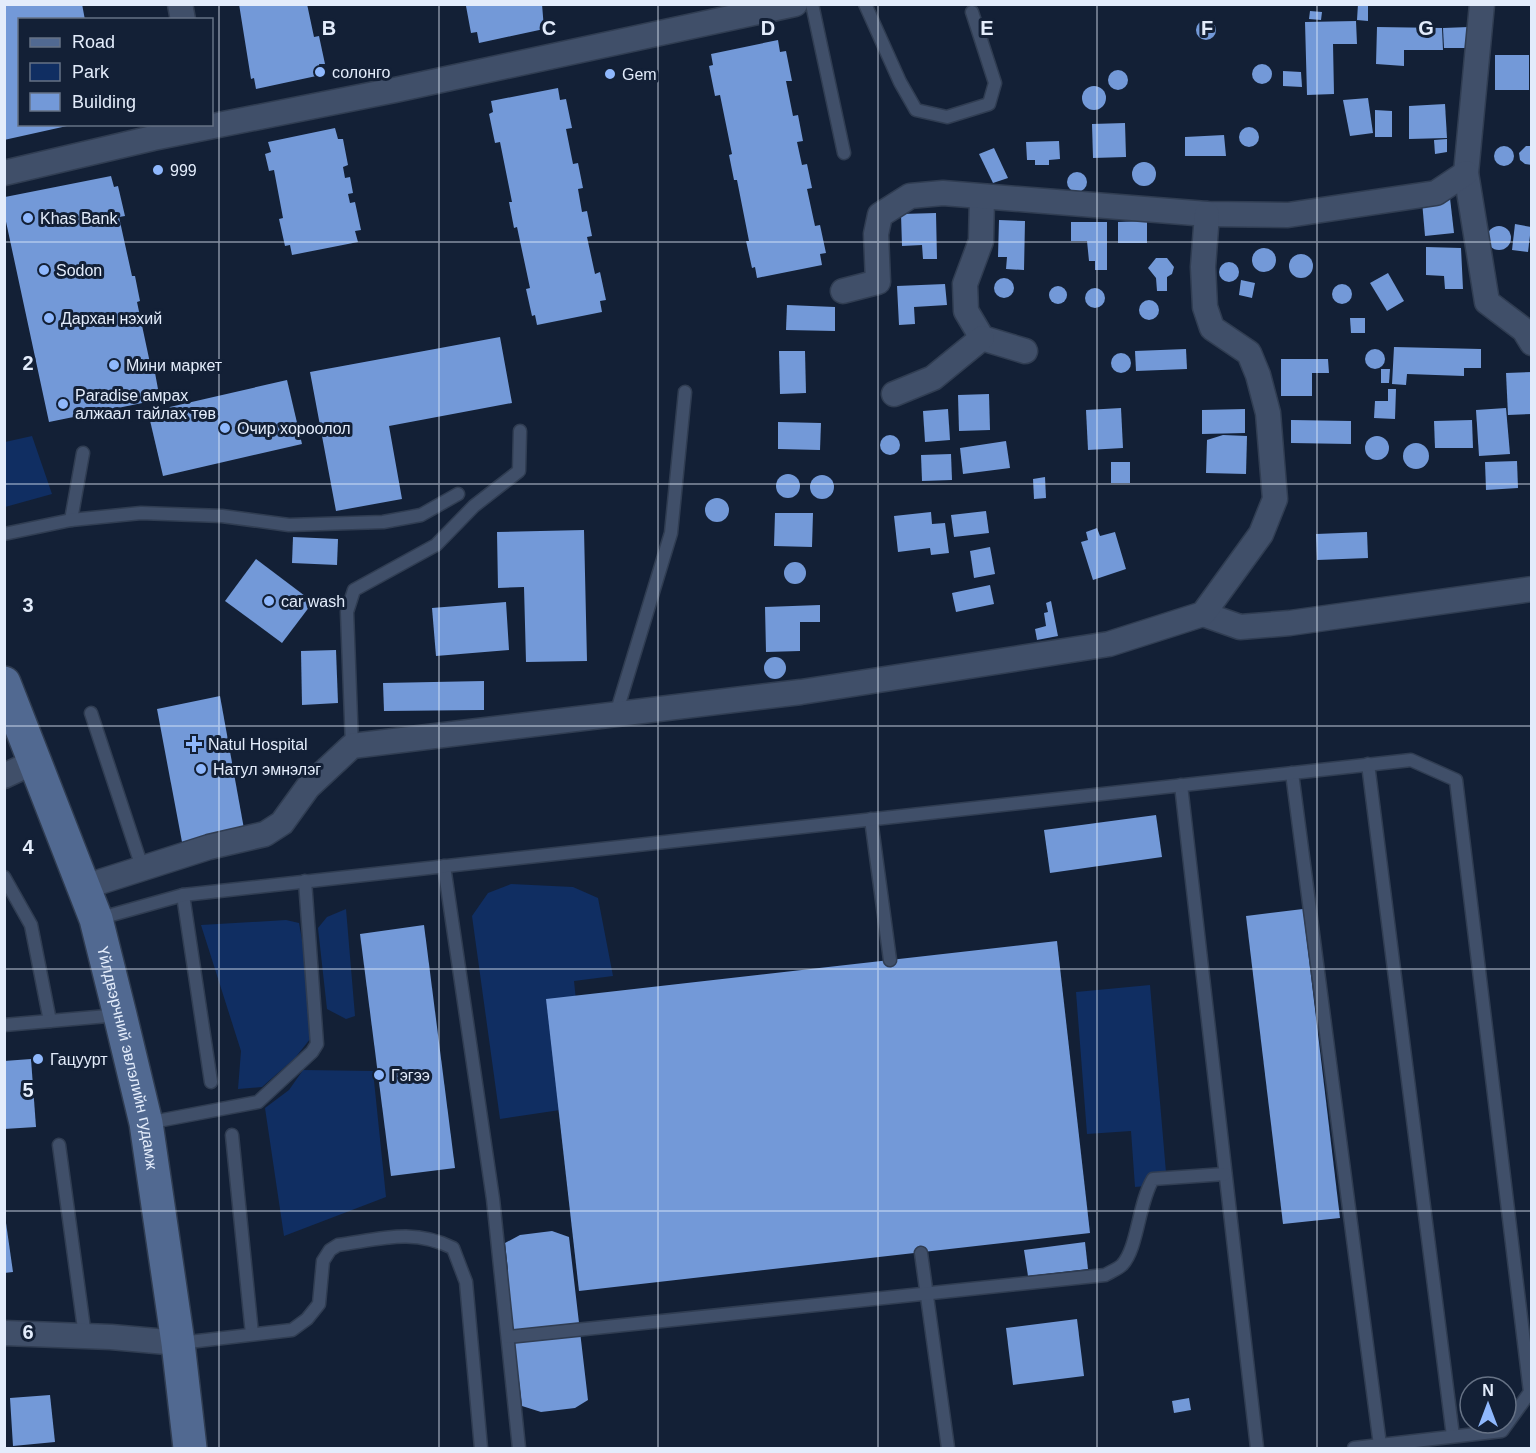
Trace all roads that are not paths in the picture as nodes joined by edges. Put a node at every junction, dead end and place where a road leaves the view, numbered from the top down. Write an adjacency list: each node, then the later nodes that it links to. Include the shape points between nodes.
1 (795, 4): 6 (street)
2 (812, 4): 8 (lane)
3 (865, 4): 5 (lane, via 916,110 947,117 989,104 995,83)
4 (1482, 4): 10 (street)
5 (972, 12)
6 (213, 124)
7 (204, 126): 9 (street)
8 (844, 153)
9 (4, 173)
10 (1466, 173): 12 (street, via 1436,193 1288,215); 15 (street, via 1487,302 1524,330)
11 (982, 198): 12 (street); 13 (street, via 943,193 910,196 880,215 876,234 878,282); 14 (street, via 981,240 965,284 966,311)
12 (1207, 214): 25 (street, via 1205,307 1212,328 1249,353 1258,375 1268,413 1275,499 1261,534)
13 (843, 291)
14 (982, 338): 16 (street); 18 (street, via 933,378)
15 (1532, 343)
16 (1025, 351)
17 (685, 392): 28 (lane, via 671,533)
18 (894, 394)
19 (520, 431): 29 (lane, via 519,471 474,506 436,545 354,590 347,612)
20 (83, 453): 22 (lane)
21 (458, 494): 22 (lane, via 421,515 383,522 289,525 222,516 141,513)
22 (70, 520): 23 (lane)
23 (4, 534)
24 (1532, 589): 25 (street, via 1240,627)
25 (1203, 614): 28 (street, via 1109,644 801,692)
26 (4, 683): 30 (main road, Үйлдвэрчний эвлэлийн гудамж)
27 (91, 713): 37 (lane)
28 (616, 714): 29 (street)
29 (352, 746): 37 (street, via 308,787 282,823 265,834)
30 (34, 762): 33 (street); 40 (main road, Үйлдвэрчний эвлэлийн гудамж)
31 (1368, 764): 32 (lane); 59 (lane); 59 (lane, via 1411,760 1456,780 1530,1392 1502,1431)
32 (1292, 773): 34 (lane); 60 (lane)
33 (4, 776)
34 (1181, 785): 35 (lane); 51 (lane)
35 (870, 819): 36 (lane); 43 (lane)
36 (444, 866): 39 (lane); 57 (lane, via 493,1199)
37 (142, 867): 40 (street)
38 (4, 877): 45 (lane, via 31,925)
39 (305, 881): 41 (lane); 48 (lane, via 317,1044 312,1052 258,1102)
40 (84, 886): 42 (main road, Үйлдвэрчний эвлэлийн гудамж)
41 (183, 895): 42 (lane); 47 (lane)
42 (96, 919): 44 (main road, Үйлдвэрчний эвлэлийн гудамж)
43 (890, 960)
44 (120, 1015): 45 (lane); 48 (main road, Үйлдвэрчний эвлэлийн гудамж)
45 (50, 1021): 46 (lane)
46 (4, 1025)
47 (211, 1082)
48 (146, 1123): 58 (main road, Үйлдвэрчний эвлэлийн гудамж)
49 (232, 1135): 55 (lane)
50 (59, 1145): 56 (lane)
51 (1225, 1174): 53 (lane, via 1153,1179 1143,1195 1132,1248 1121,1265 1105,1275); 65 (lane)
52 (921, 1253): 53 (lane)
53 (926, 1293): 57 (lane); 64 (lane)
54 (4, 1333): 56 (street)
55 (252, 1334): 58 (lane); 62 (lane, via 292,1330 307,1319 319,1304 323,1261 338,1245 415,1235 436,1239 453,1248 466,1282)
56 (85, 1336): 58 (street)
57 (508, 1337): 63 (lane)
58 (178, 1343): 61 (main road, Үйлдвэрчний эвлэлийн гудамж)
59 (1453, 1436): 60 (lane)
60 (1380, 1445): 66 (lane)
61 (190, 1449)
62 (481, 1449)
63 (519, 1449)
64 (948, 1449)
65 (1257, 1449)
66 (1354, 1449)

